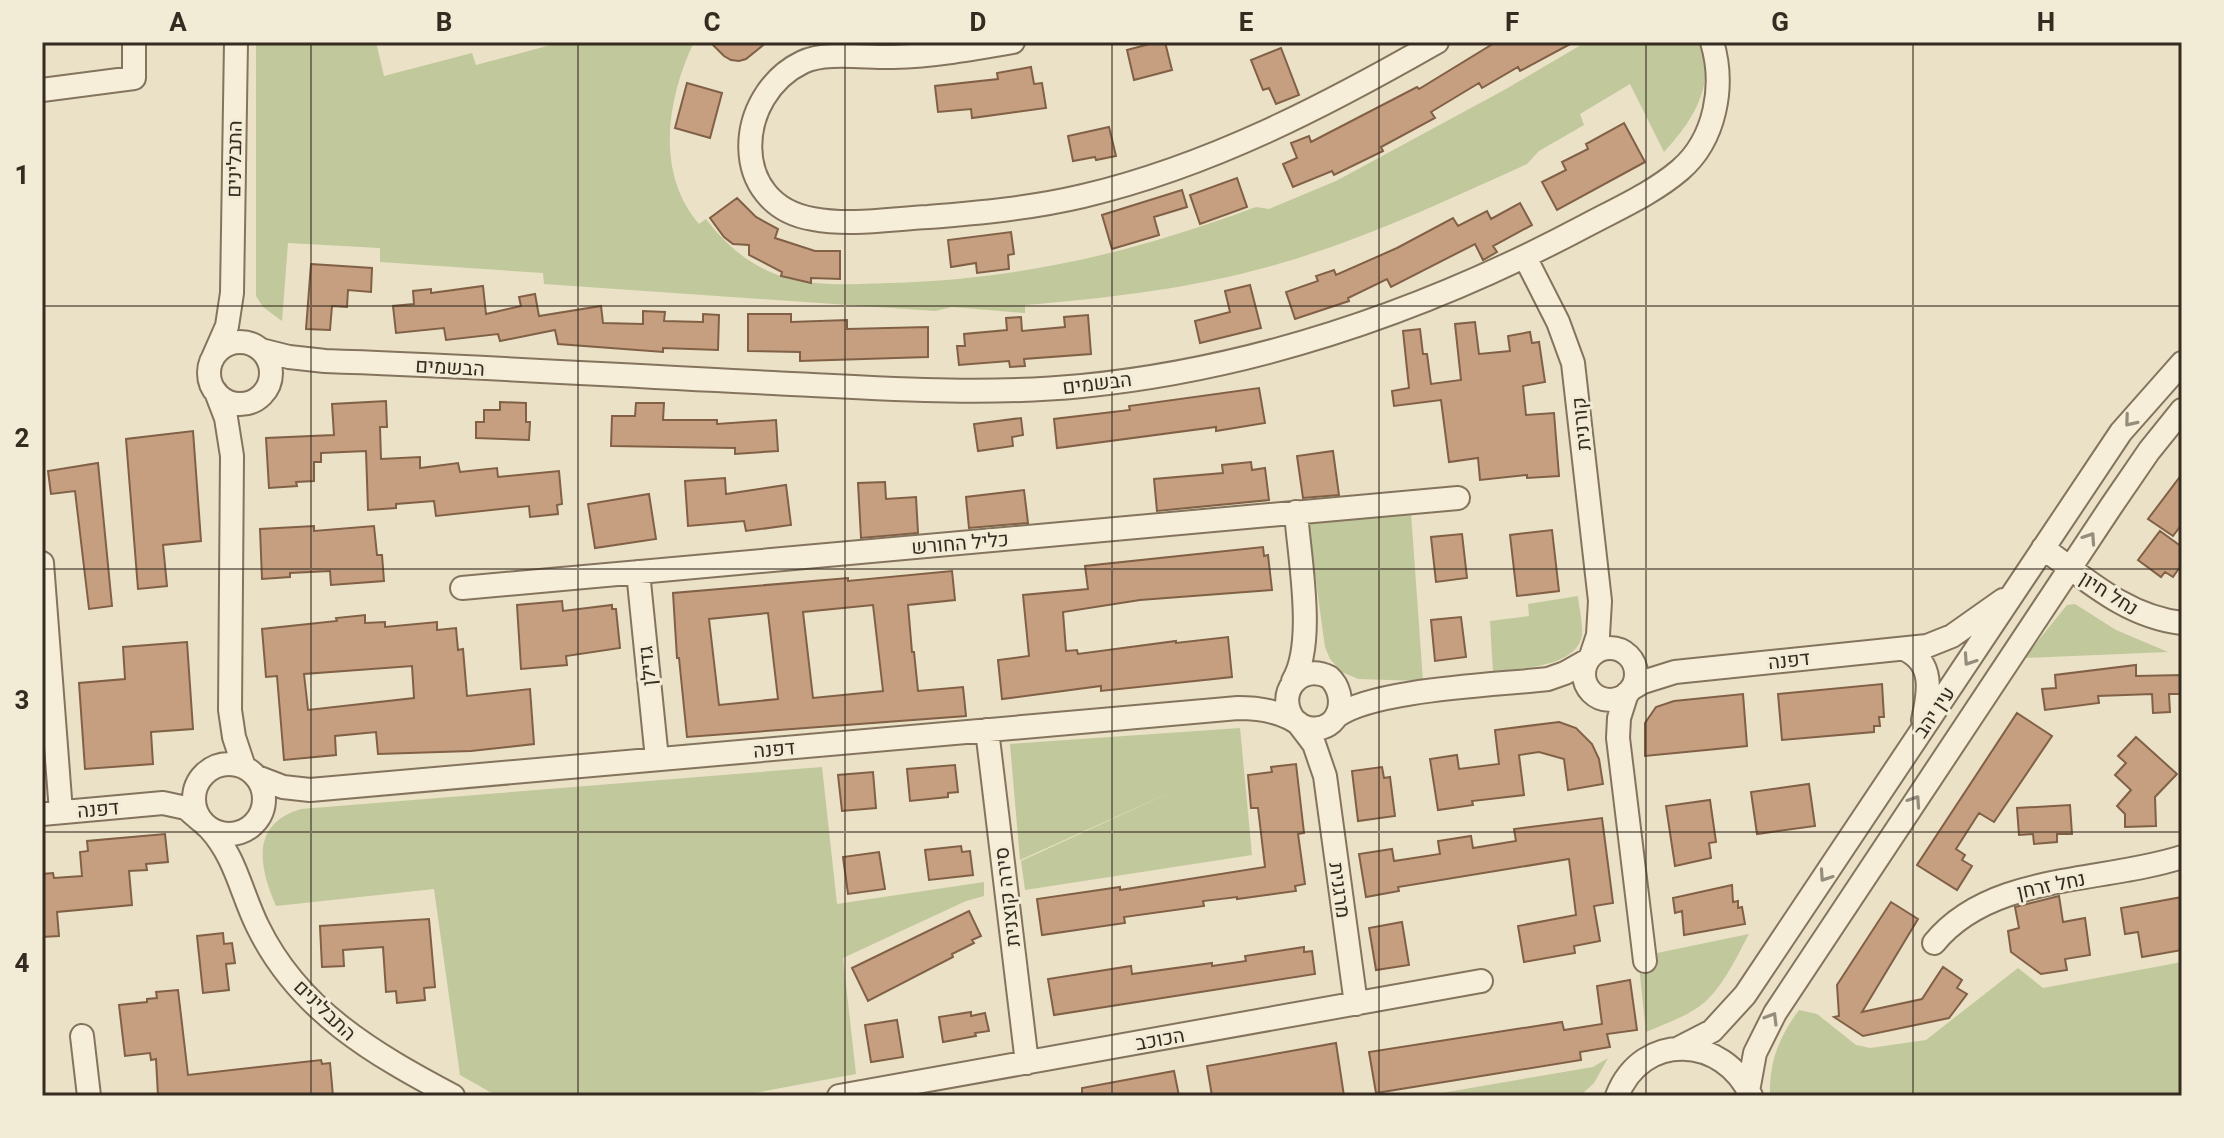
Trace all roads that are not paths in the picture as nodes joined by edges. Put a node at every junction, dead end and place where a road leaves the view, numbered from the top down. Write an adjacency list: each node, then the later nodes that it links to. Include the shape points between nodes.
1 (134, 42): 7 (street, via 134,78)
2 (236, 42): 9 (street, התבלינים)
3 (1013, 42): 6 (street)
4 (1437, 42): 6 (street, via 1243,143 1138,182 1082,196 1024,208 851,222 811,219 782,207 762,189 749,139 767,90 784,71 808,59)
5 (1712, 42): 8 (street, הבשמים, via 1718,99 1706,135 1683,168 1645,194)
6 (909, 49)
7 (42, 90)
8 (1525, 257): 12 (street, הבשמים, via 1433,299 1319,338 1219,364 1082,386 925,391); 26 (street, קורנית, via 1573,363)
9 (232, 276): 10 (street, התבלינים, via 243,327); 11 (street, התבלינים, via 227,326)
10 (259, 349): 11 (street, via 244,342 230,344); 12 (street, הבשמים); 15 (street, via 270,367)
11 (212, 360): 14 (street, via 209,374)
12 (332, 361): 15 (street, הבשמים, via 296,371)
13 (2182, 363): 20 (street, עין יהב, one-way to 20, via 2121,432)
14 (216, 392): 15 (street, via 236,404); 17 (street)
15 (264, 392): 17 (street, via 243,417)
16 (2182, 410): 22 (street, עין יהב, one-way to 16)
17 (232, 456): 41 (street)
18 (1458, 498): 19 (street, כליל החורש)
19 (1296, 512): 23 (street, כליל החורש); 29 (street)
20 (2043, 548): 22 (street, נחל חיון); 25 (street, עין יהב)
21 (42, 563): 28 (street)
22 (2070, 568): 27 (street, נחל חיון, via 2135,612); 67 (street, עין יהב, one-way to 22, via 1755,1053 1775,1013)
23 (638, 572): 24 (street, כליל החורש); 47 (street, גדילן)
24 (462, 588)
25 (2014, 593): 30 (street, דפנה, via 1945,640); 45 (street, עין יהב, one-way to 45)
26 (1600, 601): 31 (street, קורנית); 32 (street, קורנית, via 1598,635)
27 (2182, 623)
28 (44, 624): 53 (street)
29 (1305, 636): 34 (street, via 1313,658); 36 (street, via 1301,664)
30 (1904, 649): 33 (street, דפנה); 45 (street, via 1923,664 1929,683)
31 (1629, 657): 32 (street, via 1609,648); 33 (street, דפנה); 37 (street, via 1636,673)
32 (1589, 658): 35 (street); 39 (street, via 1584,679)
33 (1675, 672): 37 (street, דפנה)
34 (1331, 679): 36 (street, via 1308,673); 38 (street, via 1366,693); 42 (street, via 1342,699)
35 (1543, 680): 38 (street); 39 (street, via 1566,682)
36 (1290, 687): 40 (street, דפנה); 43 (street, via 1287,710)
37 (1629, 691): 39 (street, via 1615,700); 46 (street)
38 (1403, 695): 42 (street, via 1357,705)
39 (1595, 696): 46 (street, via 1609,713)
40 (1238, 708): 43 (street, דפנה, via 1266,710); 44 (street, דפנה)
41 (230, 710): 48 (street, via 234,737); 49 (street, via 219,752)
42 (1336, 718): 43 (street, via 1315,728); 50 (street, מרגנית, via 1327,743)
43 (1296, 722): 50 (street, מרגנית, via 1314,744)
44 (987, 730): 47 (street, דפנה); 64 (street, סירה קוצנית)
45 (1919, 734): 63 (street, עין יהב, one-way to 63, via 1738,1005 1712,1031)
46 (1618, 738): 59 (street)
47 (657, 759): 51 (street, דפנה)
48 (250, 772): 49 (street, via 228,763); 51 (street, דפנה, via 283,787); 54 (street, via 264,797)
49 (203, 776): 52 (street, דפנה, via 180,794); 55 (street, via 194,806)
50 (1325, 776): 61 (street, מרגנית)
51 (310, 790): 54 (street, דפנה, via 289,797)
52 (153, 803): 53 (street, דפנה); 55 (street, דפנה, via 181,807)
53 (51, 813)
54 (256, 820): 55 (street, via 230,834); 57 (street, התבלינים, via 241,849)
55 (205, 824): 57 (street, התבלינים, via 224,846)
56 (2182, 857): 58 (street, נחל זרחן, via 1998,898 1963,915)
57 (241, 882): 65 (street, התבלינים, via 258,927 299,987)
58 (1934, 943)
59 (1645, 961)
60 (1481, 981): 61 (street, הכוכב)
61 (1356, 1004): 64 (street, הכוכב)
62 (82, 1036): 68 (street)
63 (1677, 1049): 66 (street, עין יהב, via 1650,1057); 67 (street, via 1703,1051 1723,1060)
64 (1027, 1063): 70 (street, הכוכב)
65 (413, 1087): 69 (street, התבלינים)
66 (1619, 1091)
67 (1750, 1093)
68 (89, 1096)
69 (453, 1096)
70 (839, 1096)

